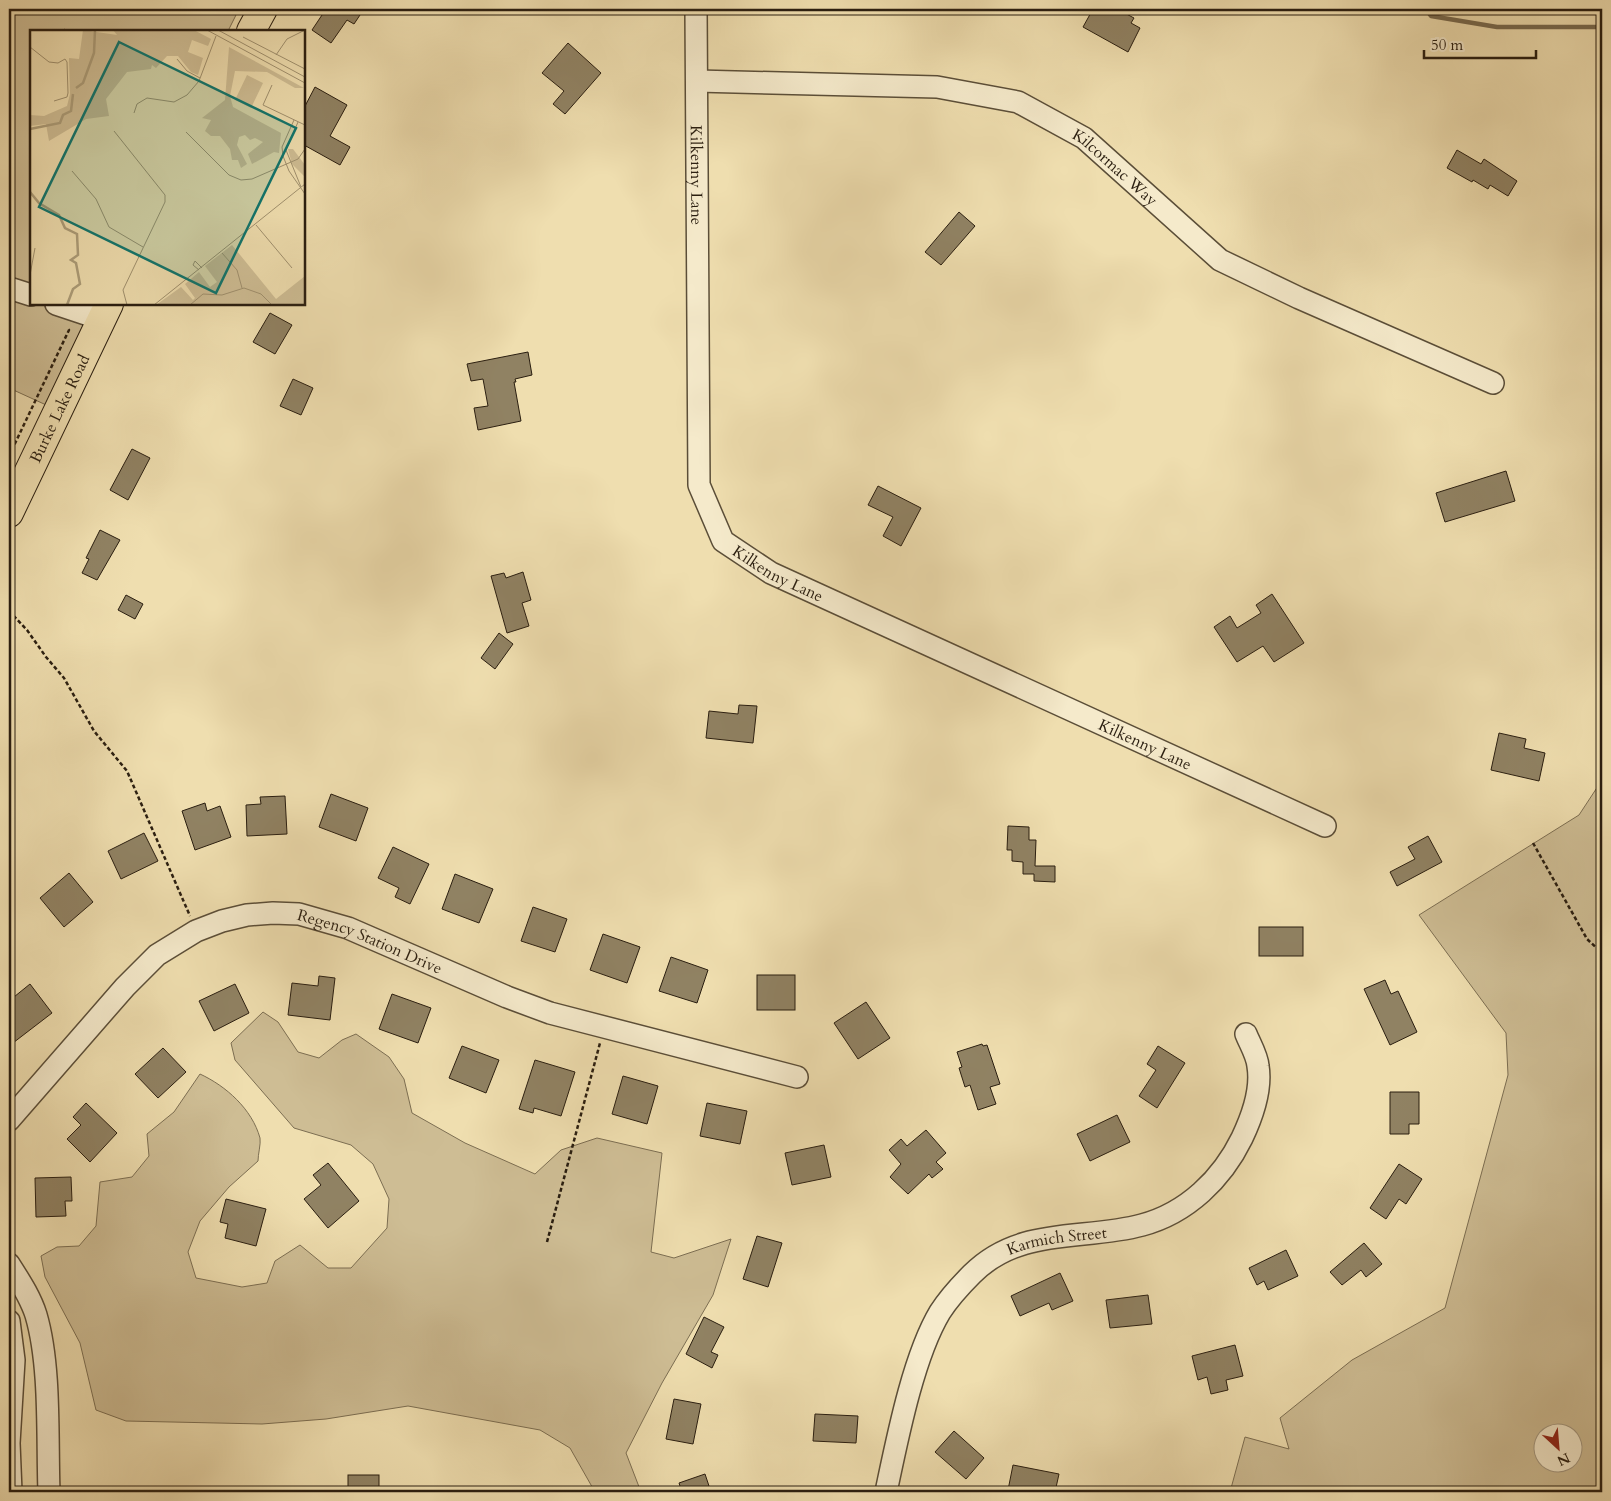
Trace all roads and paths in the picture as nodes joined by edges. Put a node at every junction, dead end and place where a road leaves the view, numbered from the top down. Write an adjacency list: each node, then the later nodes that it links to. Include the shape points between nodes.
1 (263, 9): 3 (main road)
2 (696, 9): 4 (street, Kilkenny Lane)
3 (252, 30)
4 (697, 81): 9 (street, Kilcormac Way, via 937,86 1018,102 1084,138 1220,260); 13 (street, Kilkenny Lane, via 699,485 723,541 771,573)
5 (9, 288): 6 (street)
6 (30, 295)
7 (105, 311): 8 (street); 11 (main road, Burke Lake Road)
8 (60, 314): 10 (path, via 69,330)
9 (1493, 383)
10 (9, 456)
11 (9, 513)
12 (9, 611): 15 (path, via 18,618 64,678 94,731 127,770)
13 (1325, 826)
14 (1533, 843): 16 (path, via 1587,939)
15 (197, 931): 17 (street, Regency Station Drive, via 239,917 273,913 325,920 507,997); 20 (street, Regency Station Drive, via 146,965)
16 (1602, 953)
17 (604, 1028): 19 (street, Regency Station Drive); 21 (path)
18 (1246, 1034): 27 (street, Karmich Street, via 1258,1065 1254,1106 1234,1154 1205,1190 1176,1211 1144,1225 1060,1235 1016,1246 973,1273 953,1295 934,1324 918,1366)
19 (797, 1077)
20 (9, 1120)
21 (547, 1242)
22 (9, 1264): 23 (street, via 24,1286)
23 (36, 1316): 24 (street); 26 (street, via 48,1427)
24 (10, 1323): 25 (street, via 14,1360)
25 (11, 1492)
26 (49, 1492)
27 (886, 1492)

